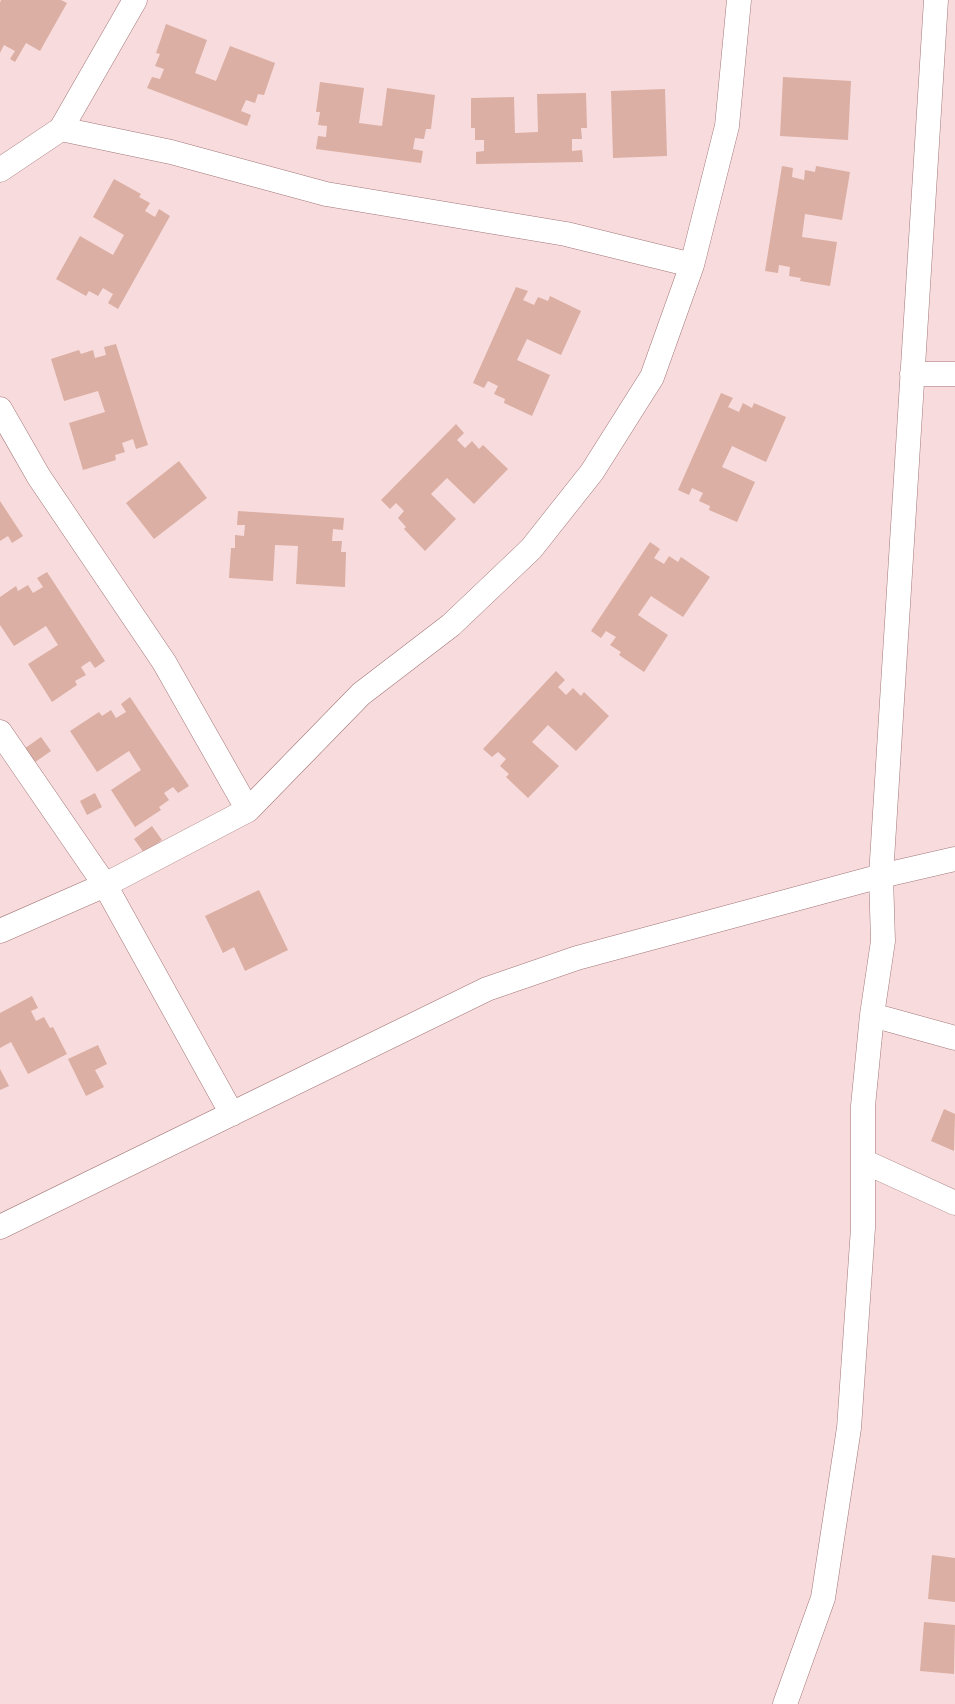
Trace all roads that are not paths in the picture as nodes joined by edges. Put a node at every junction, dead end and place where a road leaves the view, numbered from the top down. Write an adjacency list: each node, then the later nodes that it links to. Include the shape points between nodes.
1 (135, 0): 4 (street)
2 (739, 0): 6 (street, via 726,126)
3 (936, 0): 7 (street)
4 (61, 129): 5 (street); 6 (street, via 171,152 326,194 566,234)
5 (0, 170)
6 (692, 265): 11 (street, via 652,377 592,472 537,541 450,625 361,694)
7 (912, 374): 8 (street); 13 (street)
8 (955, 374)
9 (0, 409): 11 (street, via 39,476 164,662)
10 (0, 732): 14 (street)
11 (248, 810): 14 (street)
12 (955, 859): 13 (street)
13 (880, 876): 16 (street, via 883,941); 18 (street, via 576,958 487,989)
14 (105, 885): 15 (street); 18 (street)
15 (0, 932)
16 (872, 1015): 17 (street); 19 (street, via 863,1106)
17 (955, 1038)
18 (232, 1114): 21 (street)
19 (863, 1162): 20 (street); 22 (street, via 849,1428 823,1598)
20 (955, 1203)
21 (0, 1227)
22 (785, 1704)

